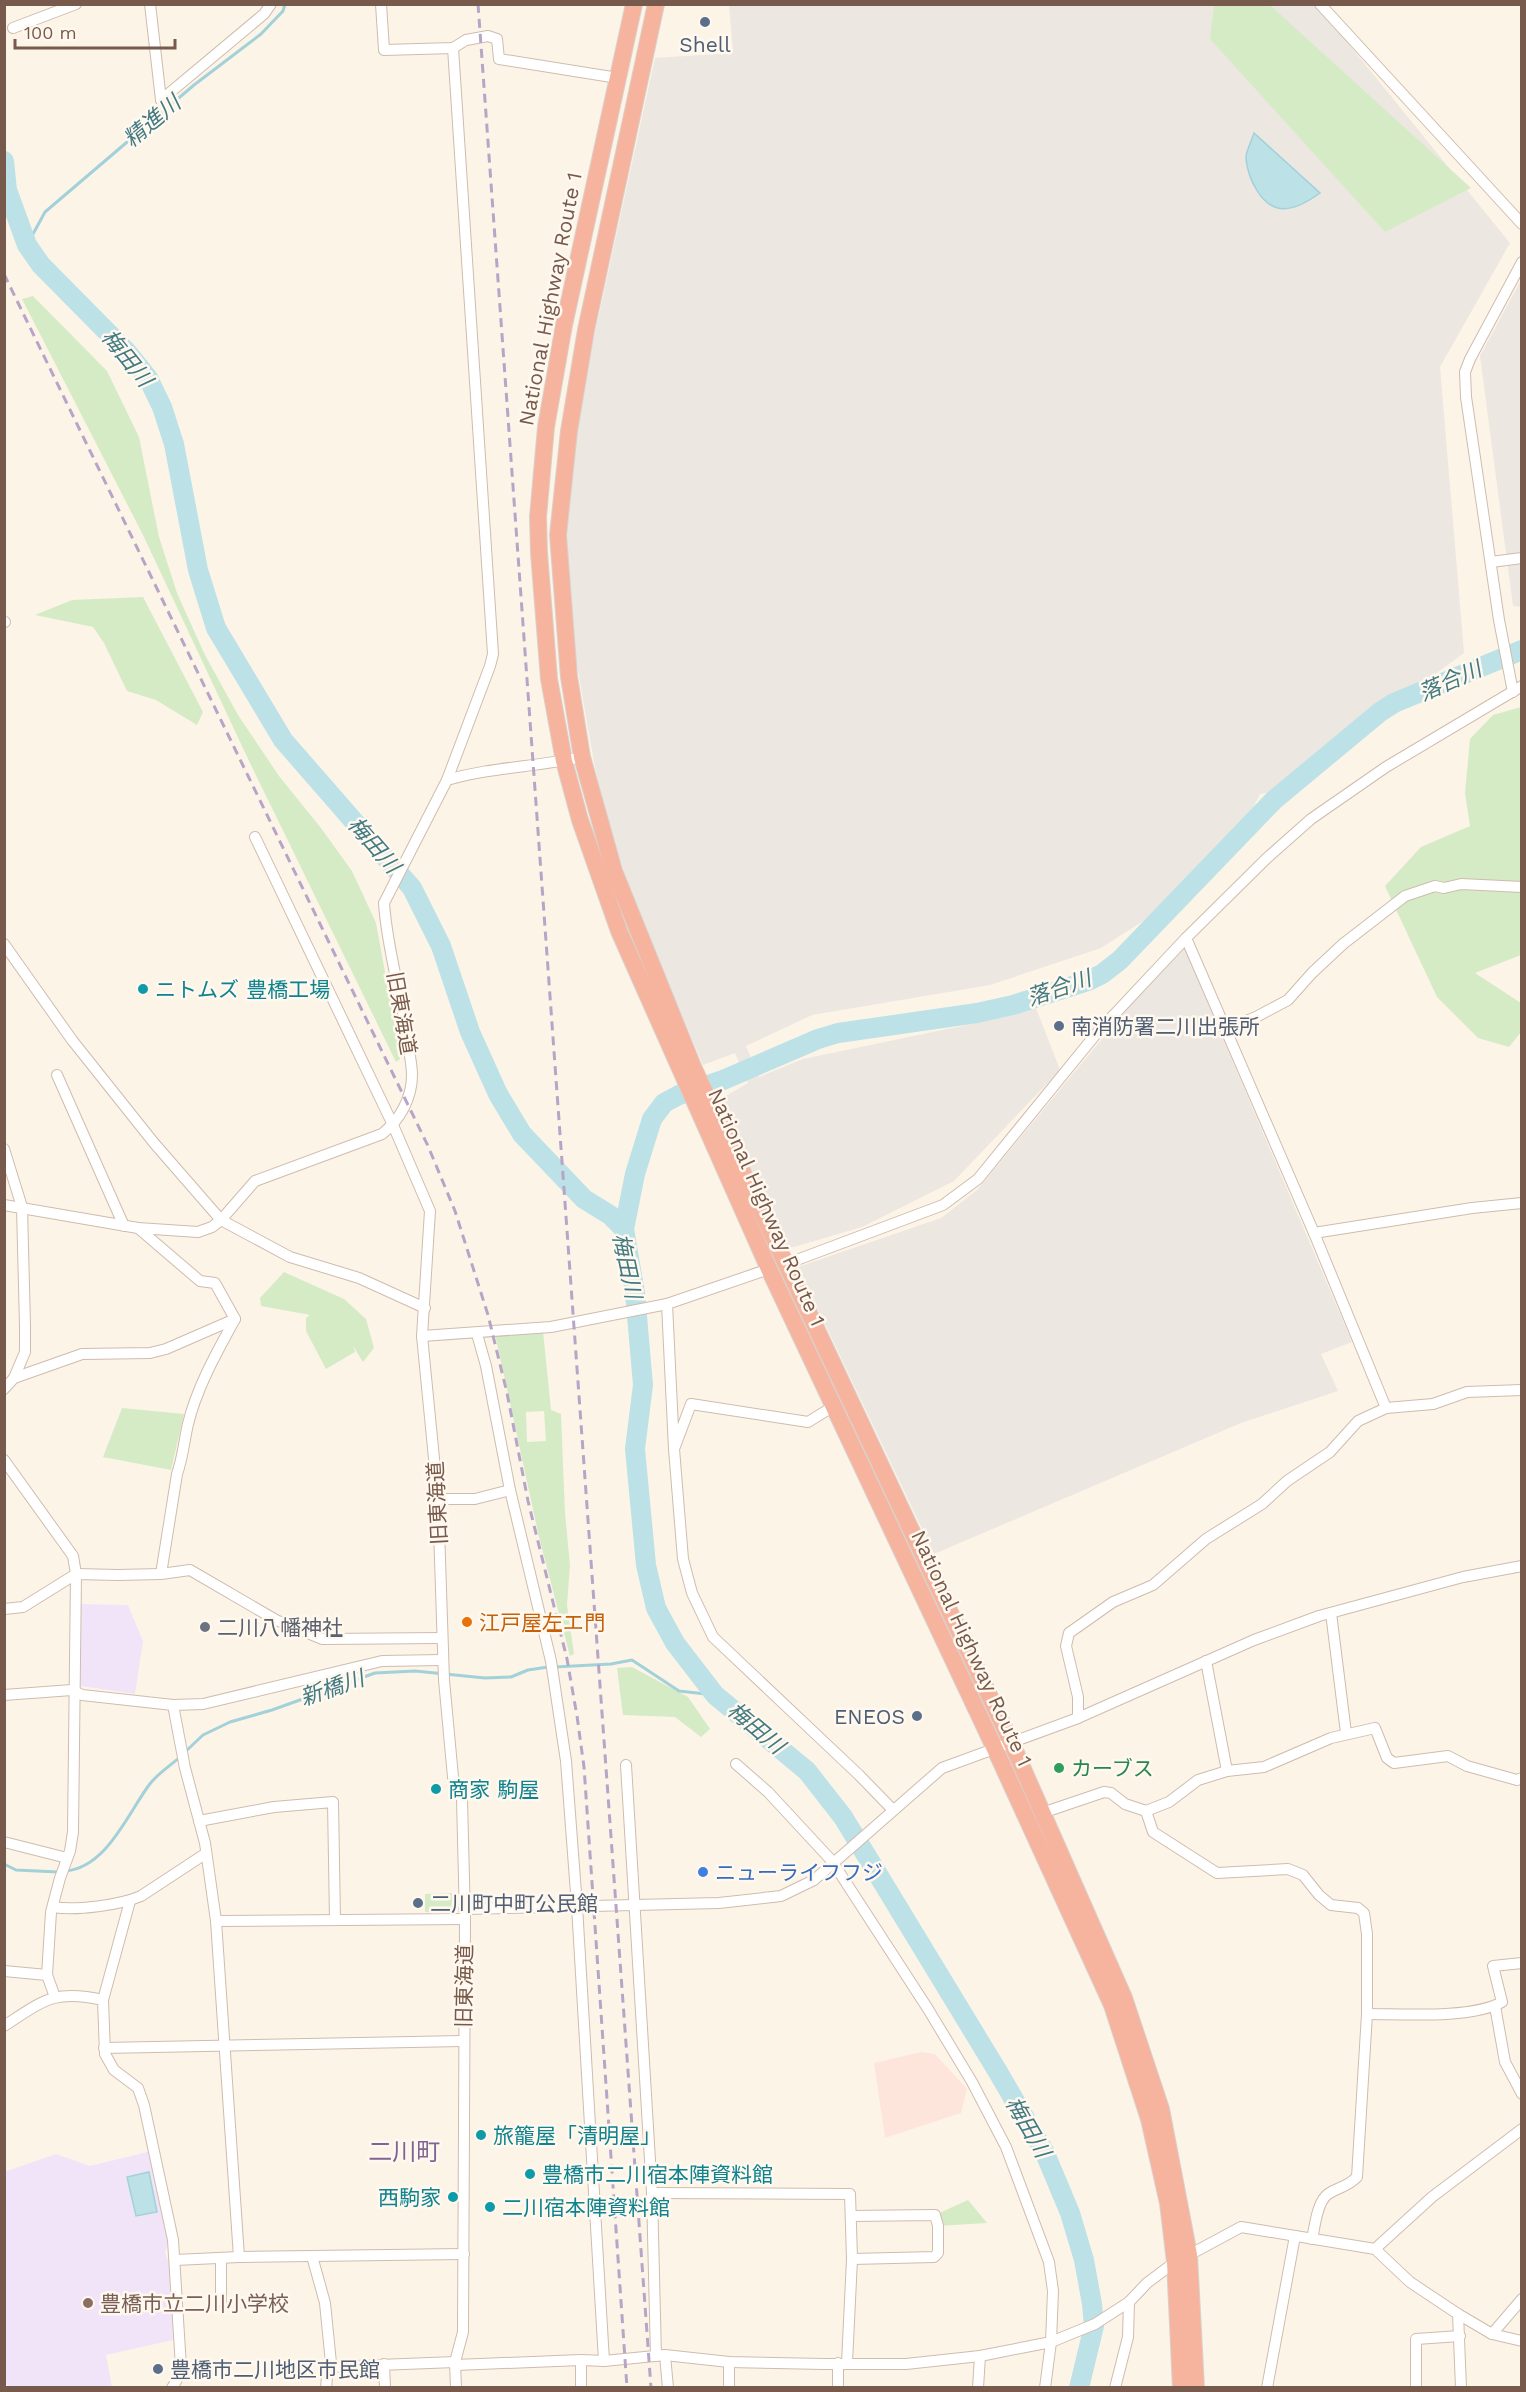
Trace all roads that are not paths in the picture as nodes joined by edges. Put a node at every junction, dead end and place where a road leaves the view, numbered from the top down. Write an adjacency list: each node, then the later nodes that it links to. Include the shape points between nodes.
1 (75, 4): 8 (street)
2 (150, 4): 3 (street, via 161,100)
3 (271, 4)
4 (381, 4): 9 (street, via 384,50)
5 (634, 4): 10 (highway, National Highway Route 1)
6 (656, 4): 16 (highway, National Highway Route 1, via 586,330 569,431 558,535 569,677)
7 (1320, 4): 11 (street)
8 (13, 28)
9 (453, 48): 10 (street, via 466,40 488,36 497,39 499,59); 18 (street, 旧東海道, via 493,654)
10 (618, 78): 17 (highway, National Highway Route 1, via 564,325 546,427 538,517 549,680)
11 (1521, 224)
12 (1521, 262): 14 (street, via 1465,372)
13 (1521, 558): 14 (street)
14 (1491, 562): 15 (street, via 1510,673)
15 (1517, 689): 21 (street, via 1386,767 1311,819)
16 (582, 756): 17 (street); 24 (highway, National Highway Route 1, via 614,870)
17 (564, 761): 18 (street, via 476,772); 24 (highway, National Highway Route 1, via 619,931)
18 (447, 780): 27 (street, 旧東海道, via 384,903 412,1075 406,1102)
19 (255, 837): 27 (street)
20 (1521, 887): 23 (street, via 1435,886 1405,896 1343,944 1288,1000)
21 (1186, 938): 23 (street); 36 (street, via 1096,1034 978,1179 943,1205)
22 (4, 944): 32 (street, via 79,1048)
23 (1226, 1029): 35 (street)
24 (689, 1072): 26 (highway, National Highway Route 1)
25 (57, 1075): 33 (street)
26 (703, 1105): 36 (highway, National Highway Route 1); 37 (highway, National Highway Route 1)
27 (393, 1125): 32 (street, via 382,1134 255,1181); 39 (street, 旧東海道, via 430,1211)
28 (4, 1149): 31 (street)
29 (1521, 1202): 35 (street)
30 (4, 1205): 31 (street)
31 (22, 1207): 33 (street); 43 (street, via 25,1352)
32 (221, 1220): 34 (street, via 198,1232); 39 (street, via 290,1257 359,1278)
33 (124, 1226): 34 (street)
34 (138, 1228): 40 (street, via 200,1281 215,1283)
35 (1314, 1233): 47 (street)
36 (786, 1264): 65 (highway, National Highway Route 1)
37 (769, 1269): 38 (street); 46 (highway, National Highway Route 1)
38 (665, 1304): 41 (street, via 595,1320); 48 (street)
39 (425, 1308): 42 (street, 旧東海道)
40 (235, 1318): 43 (street, via 166,1349 150,1353 82,1354); 54 (street, via 188,1424)
41 (477, 1334): 42 (street); 50 (street)
42 (422, 1336): 51 (street, 旧東海道)
43 (14, 1378): 44 (street)
44 (4, 1389)
45 (1521, 1390): 47 (street, via 1467,1392 1433,1404)
46 (834, 1406): 48 (street, via 808,1422 691,1404); 66 (highway, National Highway Route 1)
47 (1386, 1408): 63 (street, via 1358,1421 1330,1452 1287,1481 1262,1504 1206,1539 1152,1585 1113,1602 1069,1633 1066,1646 1078,1697)
48 (675, 1449): 73 (street, via 683,1559 692,1593 713,1636 859,1775)
49 (4, 1460): 53 (street, via 73,1556)
50 (510, 1490): 51 (street, via 475,1499); 80 (street, via 551,1660 566,1761)
51 (438, 1499): 57 (street, 旧東海道)
52 (1521, 1566): 56 (street, via 1463,1577)
53 (76, 1574): 54 (street); 55 (street, via 22,1607); 60 (street)
54 (161, 1574): 57 (street, via 190,1570 276,1620 322,1639)
55 (4, 1609)
56 (1331, 1613): 58 (street); 64 (street)
57 (442, 1638): 59 (street, 旧東海道)
58 (1206, 1661): 63 (street); 69 (street)
59 (442, 1664): 62 (street, via 382,1661 203,1704); 83 (street, 旧東海道, via 453,1777 462,1799)
60 (76, 1691): 61 (street); 62 (street, via 82,1695); 77 (street, via 73,1833)
61 (4, 1695)
62 (173, 1705): 74 (street)
63 (1078, 1718): 65 (street)
64 (1346, 1733): 69 (street, via 1264,1767); 70 (street, via 1375,1728 1387,1758 1394,1763 1448,1756 1467,1766)
65 (1012, 1744): 66 (street); 72 (highway, National Highway Route 1)
66 (995, 1749): 73 (street, via 942,1768); 109 (highway, National Highway Route 1, via 1112,2005 1149,2119)
67 (736, 1764): 78 (street)
68 (626, 1765): 81 (street)
69 (1227, 1771): 71 (street, via 1198,1780 1169,1802)
70 (1521, 1778)
71 (1146, 1811): 72 (street, via 1104,1792); 92 (street, via 1153,1832 1217,1873 1288,1869 1303,1875 1331,1905 1358,1908 1364,1913)
72 (1042, 1813): 109 (highway, National Highway Route 1, via 1124,1998 1161,2109)
73 (889, 1814): 78 (street)
74 (199, 1821): 76 (street); 84 (street, via 274,1807 333,1802)
75 (4, 1842): 77 (street)
76 (205, 1854): 79 (street); 85 (street)
77 (66, 1859): 82 (street)
78 (836, 1859): 81 (street, via 814,1880 781,1896); 117 (street, via 972,2082 1005,2147 1049,2262)
79 (130, 1901): 82 (street); 90 (street)
80 (577, 1906): 81 (street); 83 (street); 122 (street)
81 (630, 1906): 99 (street)
82 (53, 1907): 88 (street)
83 (465, 1914): 84 (street); 94 (street, 旧東海道)
84 (335, 1920): 85 (street)
85 (216, 1921): 95 (street)
86 (1521, 1963): 91 (street, via 1493,1965 1502,2002)
87 (4, 1971): 88 (street)
88 (47, 1975): 89 (street)
89 (55, 1997): 90 (street, via 80,1995); 93 (street)
90 (103, 2000): 96 (street)
91 (1495, 2006): 92 (street, via 1462,2012); 97 (street, via 1505,2062)
92 (1367, 2014): 102 (street, via 1357,2177 1348,2186 1328,2194)
93 (4, 2026)
94 (463, 2041): 95 (street); 104 (street, 旧東海道)
95 (225, 2044): 96 (street); 106 (street)
96 (104, 2048): 110 (street, via 114,2070 138,2088 144,2105)
97 (1521, 2094)
98 (1521, 2129): 103 (street, via 1432,2197)
99 (652, 2193): 100 (street, via 850,2194); 119 (street)
100 (851, 2216): 108 (street); 108 (street, via 935,2215 939,2253 934,2257)
101 (1295, 2236): 102 (street); 109 (street, via 1241,2227); 141 (street)
102 (1312, 2239): 103 (street)
103 (1375, 2249): 114 (street, via 1410,2282)
104 (464, 2254): 105 (street); 126 (street, 旧東海道, via 463,2332)
105 (312, 2256): 106 (street); 127 (street, via 325,2303 331,2363)
106 (239, 2257): 107 (street)
107 (221, 2258): 110 (street); 112 (street)
108 (852, 2259): 124 (street)
109 (1182, 2259): 113 (street, via 1147,2283); 139 (highway, National Highway Route 1); 140 (highway, National Highway Route 1)
110 (175, 2260): 128 (street, via 181,2367)
111 (1521, 2299): 115 (street)
112 (221, 2301)
113 (1127, 2303): 117 (street, via 1095,2324); 138 (street, via 1128,2337)
114 (1458, 2314): 115 (street); 116 (street)
115 (1492, 2334): 118 (street)
116 (1460, 2336): 142 (street, via 1416,2339); 143 (street)
117 (1055, 2340): 120 (street); 137 (street)
118 (1521, 2341)
119 (661, 2355): 122 (street); 123 (street); 133 (street)
120 (980, 2356): 124 (street, via 906,2364); 136 (street)
121 (581, 2360): 122 (street); 126 (street); 132 (street)
122 (604, 2361)
123 (729, 2362): 124 (street); 134 (street)
124 (842, 2363): 135 (street)
125 (384, 2364): 126 (street); 127 (street); 130 (street)
126 (455, 2364): 131 (street, 旧東海道)
127 (328, 2367): 129 (street)
128 (172, 2388)
129 (326, 2388)
130 (385, 2388)
131 (456, 2388)
132 (581, 2388)
133 (668, 2388)
134 (729, 2388)
135 (838, 2388)
136 (978, 2388)
137 (1045, 2388)
138 (1115, 2388)
139 (1181, 2388)
140 (1196, 2388)
141 (1267, 2388)
142 (1416, 2388)
143 (1461, 2388)

